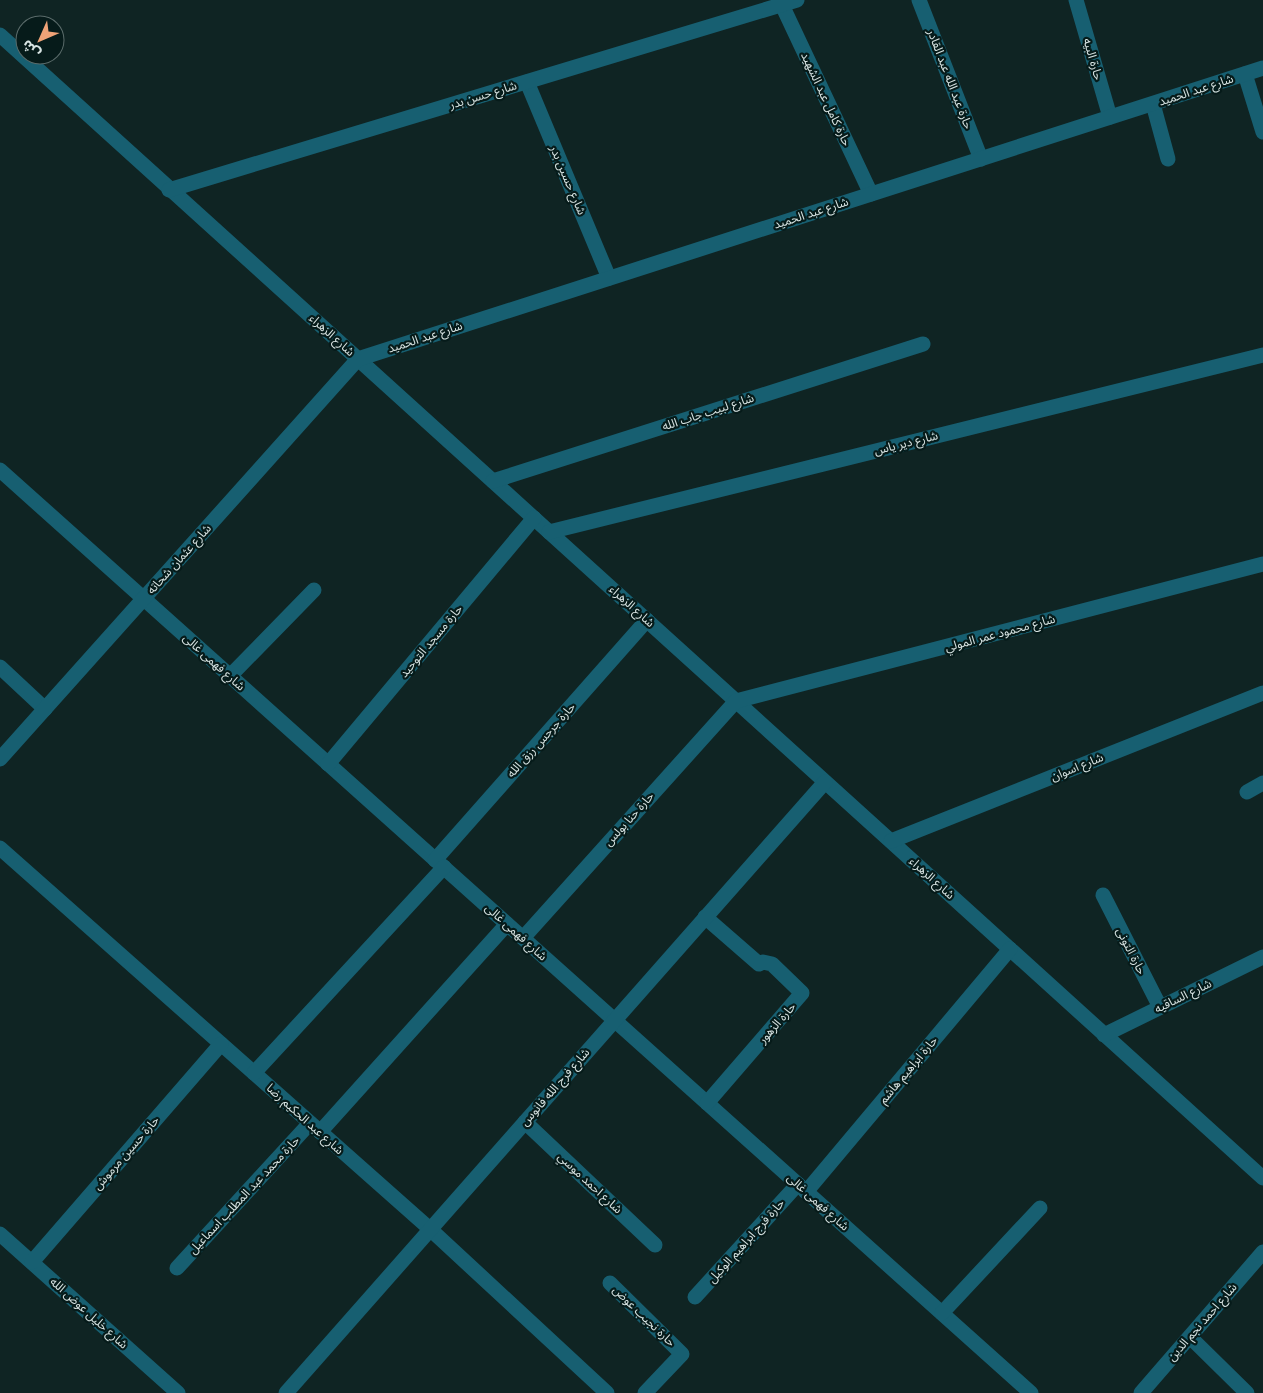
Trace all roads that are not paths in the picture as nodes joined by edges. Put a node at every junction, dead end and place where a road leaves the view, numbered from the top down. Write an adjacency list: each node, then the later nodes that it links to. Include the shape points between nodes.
1 (797, 0): 4 (street, شارع حسن بدر)
2 (919, 0): 12 (street, حارة عبد الله عبد القادر)
3 (1076, 0): 10 (street, حارة البيه)
4 (782, 5): 8 (street, شارع حسن بدر); 15 (street, حارة كامل عبد الشهيد)
5 (0, 35): 14 (street, شارع الزهراء)
6 (1263, 68): 7 (street, شارع عبد الحميد)
7 (1245, 74): 9 (street, شارع عبد الحميد); 11 (street)
8 (527, 82): 14 (street, شارع حسن بدر); 16 (street, شارع حسين بدر)
9 (1153, 104): 10 (street, شارع عبد الحميد); 13 (street)
10 (1110, 117): 12 (street, شارع عبد الحميد)
11 (1263, 132)
12 (981, 158): 15 (street, شارع عبد الحميد)
13 (1168, 159)
14 (169, 190): 19 (street, شارع الزهراء)
15 (871, 194): 16 (street, شارع عبد الحميد)
16 (609, 278): 19 (street, شارع عبد الحميد)
17 (923, 344): 21 (street, شارع لبيب جاب الله)
18 (1263, 354): 23 (street, شارع دير ياس)
19 (358, 359): 21 (street, شارع الزهراء); 26 (street, شارع عثمان شحاته)
20 (0, 470): 26 (street, شارع فهمى غالى)
21 (493, 481): 22 (street, شارع الزهراء)
22 (534, 518): 23 (street, شارع الزهراء); 34 (street, حارة مسجد التوحيد)
23 (549, 532): 27 (street, شارع الزهراء)
24 (1263, 564): 31 (street, شارع محمود عمر المولي)
25 (314, 590): 29 (street)
26 (144, 599): 29 (street, شارع فهمى غالى); 32 (street, شارع عثمان شحاته)
27 (647, 620): 31 (street, شارع الزهراء); 40 (street, حارة جرجس رزق الله)
28 (0, 667): 32 (street)
29 (230, 676): 34 (street, شارع فهمى غالى)
30 (1263, 693): 38 (street, شارع اسوان)
31 (736, 701): 35 (street, شارع الزهراء); 44 (street, حارة حنا بولس)
32 (45, 709): 33 (street, شارع عثمان شحاته)
33 (0, 759)
34 (328, 764): 40 (street, شارع فهمى غالى)
35 (825, 782): 38 (street, شارع الزهراء); 42 (street, شارع فرج الله فانوس)
36 (1263, 783): 37 (street)
37 (1247, 792)
38 (890, 841): 45 (street, شارع الزهراء)
39 (0, 848): 50 (street, شارع عبد الحكيم رضا)
40 (439, 863): 43 (street, شارع فهمى غالى); 51 (street, حارة جرجس رزق الله)
41 (1103, 895): 47 (street, حارة التونى)
42 (705, 917): 48 (street, شارع فرج الله فانوس); 52 (street, حارة الزهور, via 759,964 772,964 802,993)
43 (507, 924): 44 (street, شارع فهمى غالى); 54 (street, حارة محمد عبد المطلب اسماعيل)
44 (523, 938): 48 (street, شارع فهمى غالى)
45 (1010, 949): 49 (street, شارع الزهراء); 56 (street, حارة ابراهيم هاشم)
46 (1263, 957): 47 (street, شارع الساقيه)
47 (1160, 1007): 49 (street, شارع الساقيه)
48 (614, 1020): 52 (street, شارع فهمى غالى); 53 (street, شارع فرج الله فانوس)
49 (1104, 1034): 55 (street, شارع الزهراء)
50 (221, 1044): 51 (street, شارع عبد الحكيم رضا); 62 (street, حارة حسين مرموش)
51 (254, 1073): 54 (street, شارع عبد الحكيم رضا)
52 (707, 1103): 56 (street, شارع فهمى غالى)
53 (525, 1122): 58 (street, شارع فرج الله فانوس); 60 (street, شارع احمد موسي)
54 (315, 1128): 58 (street, شارع عبد الحكيم رضا); 63 (street, حارة محمد عبد المطلب اسماعيل)
55 (1263, 1178)
56 (802, 1188): 65 (street, حارة فرج ابراهيم الوكيل); 66 (street, شارع فهمى غالى)
57 (1040, 1208): 66 (street)
58 (430, 1229): 69 (street, شارع فرج الله فانوس); 70 (street, شارع عبد الحكيم رضا)
59 (2, 1240): 62 (street, شارع خليل عوض الله)
60 (655, 1245)
61 (1263, 1252): 67 (street, شارع احمد نجم الدين)
62 (32, 1262): 68 (street, شارع خليل عوض الله)
63 (177, 1268)
64 (610, 1284): 71 (street, حارة نجيب عوض, via 682,1354)
65 (695, 1297)
66 (942, 1313): 72 (street, شارع فهمى غالى)
67 (1190, 1337): 73 (street, شارع احمد نجم الدين); 74 (street)
68 (178, 1393)
69 (286, 1393)
70 (607, 1393)
71 (646, 1393)
72 (1032, 1393)
73 (1141, 1393)
74 (1247, 1393)

